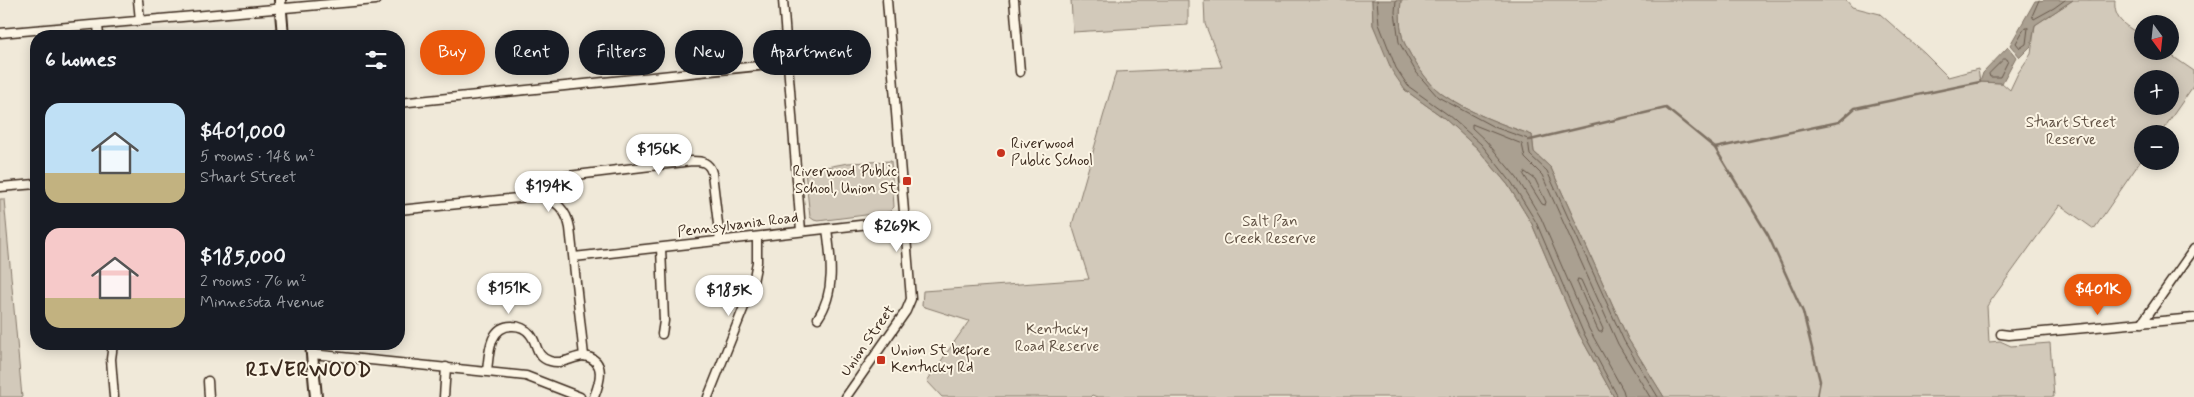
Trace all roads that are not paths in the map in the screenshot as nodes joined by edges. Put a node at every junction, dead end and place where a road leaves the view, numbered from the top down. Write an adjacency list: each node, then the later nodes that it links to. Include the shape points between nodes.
1 (138, 0): 7 (street)
2 (376, 0): 6 (street)
3 (783, 0): 12 (street)
4 (887, 0): 23 (street, Union Street)
5 (1014, 0): 16 (street)
6 (280, 4): 7 (street); 11 (main road)
7 (140, 20): 8 (street)
8 (98, 25): 9 (street); 10 (street)
9 (37, 30)
10 (98, 30)
11 (282, 30)
12 (785, 30)
13 (30, 31): 14 (street)
14 (0, 33)
15 (753, 67): 18 (street)
16 (1020, 72)
17 (789, 75): 25 (street)
18 (405, 101)
19 (30, 184): 20 (street)
20 (0, 187)
21 (546, 197): 22 (street); 27 (street, via 551,184 560,177 705,162 712,173); 30 (street, via 567,217)
22 (405, 209)
23 (905, 220): 24 (street, Pennsylvania Road); 43 (street, Union Street, via 911,294 909,305)
24 (827, 228): 25 (street, Pennsylvania Road); 31 (street, via 830,285 826,304)
25 (801, 231): 26 (street, Pennsylvania Road)
26 (757, 237): 27 (street, Pennsylvania Road); 50 (street, via 752,287)
27 (720, 241): 28 (street, Pennsylvania Road)
28 (661, 248): 30 (street, Pennsylvania Road); 34 (street)
29 (2194, 249): 33 (street)
30 (574, 257): 39 (street)
31 (818, 318)
32 (2194, 318): 33 (street)
33 (2142, 323): 35 (street)
34 (662, 334)
35 (2001, 334)
36 (112, 350): 44 (street)
37 (311, 350): 46 (main road)
38 (318, 350): 40 (street)
39 (584, 356): 41 (street, via 551,362 540,355 529,332 507,326 492,339); 49 (street, via 597,363 601,372)
40 (446, 367): 41 (street); 47 (street)
41 (487, 371): 48 (street, via 526,376)
42 (208, 381): 45 (street)
43 (847, 396)
44 (114, 397)
45 (209, 397)
46 (316, 397)
47 (444, 397)
48 (580, 397)
49 (594, 397)
50 (708, 397)

